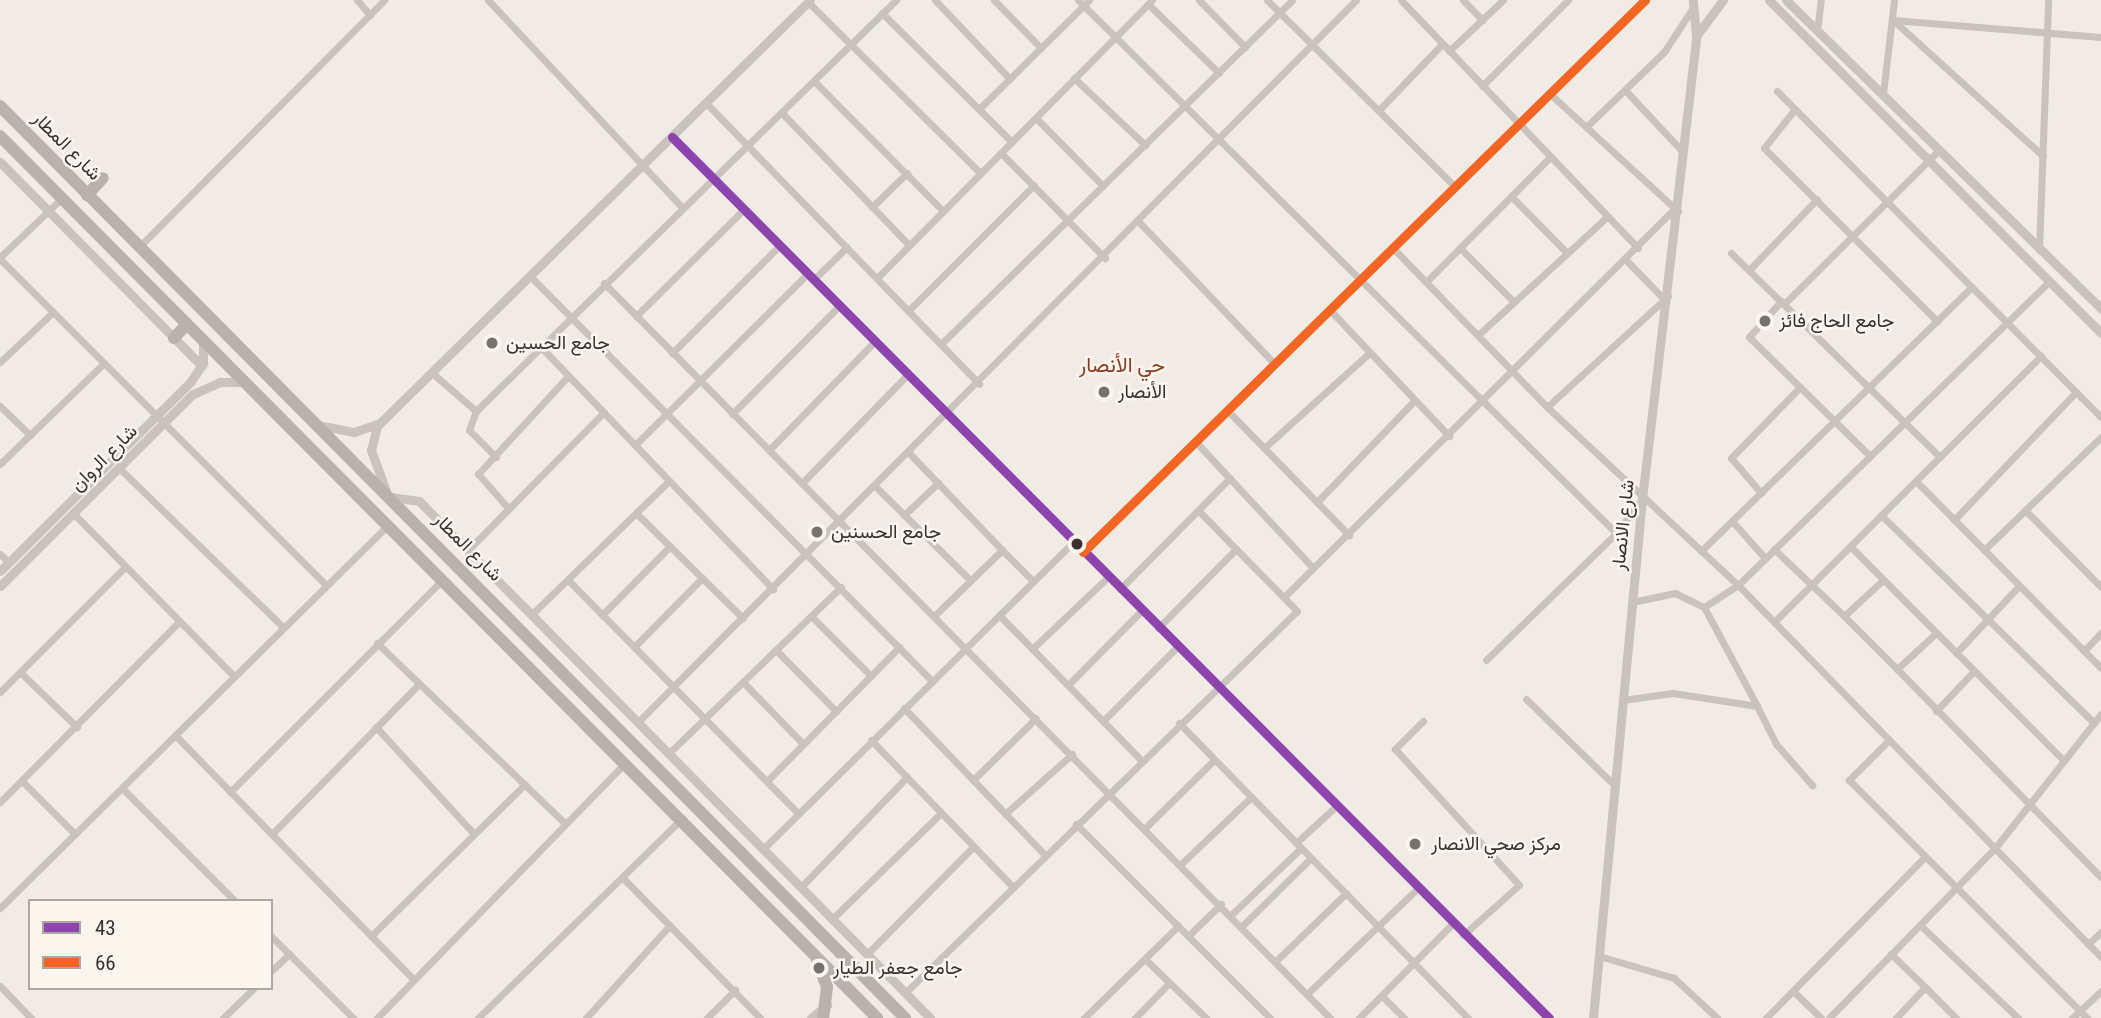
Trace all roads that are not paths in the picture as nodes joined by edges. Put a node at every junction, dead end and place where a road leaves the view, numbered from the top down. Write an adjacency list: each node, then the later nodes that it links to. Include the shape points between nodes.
1 (357, 0): 28 (street)
2 (384, 0): 28 (street)
3 (488, 0): 74 (street)
4 (896, 0): 27 (street)
5 (935, 0): 44 (street)
6 (994, 0): 40 (street)
7 (1199, 0): 39 (street)
8 (1267, 0): 26 (street)
9 (1292, 0): 26 (street)
10 (1356, 0): 37 (street)
11 (1401, 0): 38 (street)
12 (1462, 0): 29 (street)
13 (1503, 0): 29 (street)
14 (1568, 0): 46 (street)
15 (1645, 0): 49 (street)
16 (1723, 0): 33 (street)
17 (1786, 0): 31 (street)
18 (1821, 0): 31 (street)
19 (1894, 0): 30 (street)
20 (2048, 0): 32 (street)
21 (809, 1): 36 (street); 51 (street)
22 (1769, 1): 73 (street)
23 (1083, 2): 34 (street); 40 (street)
24 (1150, 2): 34 (street); 42 (street)
25 (1694, 3): 33 (street, شارع الانصار); 47 (street, via 1664,52)
26 (1280, 12): 37 (street); 39 (street)
27 (882, 13): 36 (street); 54 (street)
28 (370, 15): 99 (street)
29 (1482, 20): 41 (street)
30 (1893, 20): 32 (street); 50 (street); 70 (street)
31 (1817, 31): 50 (street)
32 (2047, 31): 35 (street); 70 (street)
33 (1696, 36): 68 (street, شارع الانصار)
34 (1114, 37): 43 (street); 53 (street)
35 (2101, 37)
36 (851, 44): 45 (street); 76 (street)
37 (1314, 44): 56 (street); 64 (street)
38 (1443, 44): 41 (street); 56 (street)
39 (1245, 47): 42 (street)
40 (1041, 48): 44 (street)
41 (1449, 51): 46 (street)
42 (1219, 73): 53 (street)
43 (1074, 78): 58 (street); 65 (street)
44 (1010, 79): 54 (street)
45 (814, 81): 57 (street); 75 (street)
46 (1482, 86): 59 (street)
47 (1625, 90): 60 (street); 68 (street)
48 (1777, 91): 55 (street)
49 (1549, 93): 59 (street); 60 (street)
50 (1883, 94): 67 (street)
51 (706, 103): 62 (street); 66 (street)
52 (0, 106): 82 (main road, شارع المطار)
53 (1184, 107): 64 (street); 65 (street)
54 (979, 109): 63 (street)
55 (1795, 109): 85 (street, via 1764,148); 86 (street)
56 (1379, 110): 81 (street)
57 (782, 113): 66 (street); 88 (street)
58 (1035, 118): 63 (street); 80 (street)
59 (1518, 124): 71 (street); 81 (street)
60 (1586, 127): 90 (street)
61 (0, 136): 84 (main road, شارع المطار)
62 (672, 138): 74 (street); 78 (street)
63 (1012, 142): 69 (street)
64 (1220, 142): 95 (street); 115 (street)
65 (1144, 145): 80 (street)
66 (748, 146): 78 (street); 100 (street)
67 (1938, 151): 73 (street); 104 (street)
68 (1684, 152): 90 (street, شارع الانصار)
69 (1001, 153): 76 (street); 79 (street)
70 (2043, 156): 104 (street)
71 (1549, 158): 83 (street); 93 (street)
72 (0, 162): 91 (street)
73 (1927, 162): 86 (street); 117 (street)
74 (640, 167): 87 (street); 112 (street)
75 (907, 173): 88 (street); 92 (street)
76 (980, 173): 92 (street)
77 (103, 178): 82 (main road)
78 (712, 178): 87 (street); 89 (street)
79 (1034, 185): 94 (street); 126 (street)
80 (1103, 186): 94 (street)
81 (1454, 186): 101 (street)
82 (87, 195): 99 (main road, شارع المطار)
83 (1511, 196): 102 (street); 105 (street)
84 (62, 198): 91 (street); 132 (main road, شارع المطار)
85 (1818, 199): 96 (street); 110 (street)
86 (1887, 202): 96 (street); 119 (street)
87 (682, 206): 118 (street)
88 (872, 207): 97 (street)
89 (743, 210): 98 (street); 129 (street)
90 (1676, 210): 103 (street); 120 (street, شارع الانصار)
91 (48, 211): 107 (street); 135 (street)
92 (943, 211): 97 (street)
93 (1607, 217): 103 (street); 105 (street)
94 (1069, 220): 108 (street); 138 (street)
95 (1140, 223): 108 (street); 145 (street)
96 (1854, 235): 122 (street); 130 (street)
97 (909, 245): 113 (street)
98 (779, 246): 111 (street); 140 (street)
99 (139, 247): 172 (main road, شارع المطار)
100 (847, 247): 113 (street); 114 (street)
101 (1392, 247): 115 (street); 116 (street)
102 (1460, 248): 116 (street); 121 (street)
103 (1638, 248): 109 (street)
104 (2039, 250): 125 (street)
105 (1567, 253): 121 (street)
106 (1731, 253): 110 (street)
107 (0, 258): 127 (street)
108 (1105, 258): 153 (street)
109 (1626, 260): 120 (street); 148 (street)
110 (1749, 270): 122 (street)
111 (807, 274): 114 (street); 151 (street)
112 (530, 276): 128 (street); 147 (street)
113 (877, 278): 126 (street)
114 (813, 280): 123 (street)
115 (1357, 281): 124 (street); 158 (street)
116 (1426, 282): 134 (street)
117 (2048, 282): 131 (street); 133 (street)
118 (604, 283): 128 (street); 129 (street)
119 (1972, 287): 130 (street); 131 (street)
120 (1665, 296): 160 (street); 194 (street, شارع الانصار)
121 (1514, 302): 134 (street)
122 (1782, 303): 154 (street, via 1749,335); 155 (street)
123 (839, 306): 137 (street); 165 (street)
124 (1329, 309): 141 (street); 145 (street)
125 (2101, 309)
126 (908, 311): 138 (street)
127 (53, 312): 143 (street); 144 (street)
128 (570, 316): 139 (street); 164 (street)
129 (636, 316): 140 (street)
130 (1937, 321): 155 (street)
131 (2007, 322): 142 (street); 171 (street)
132 (187, 324): 135 (main road); 136 (main road, شارع المطار)
133 (2101, 333)
134 (1478, 335): 148 (street)
135 (174, 338): 146 (street)
136 (203, 340): 146 (street); 152 (main road, شارع المطار)
137 (874, 342): 149 (street); 179 (street)
138 (941, 344): 153 (street)
139 (540, 346): 150 (street); 162 (street)
140 (672, 353): 151 (street)
141 (1369, 353): 157 (street); 178 (street)
142 (2040, 356): 156 (street); 183 (street)
143 (0, 362)
144 (104, 363): 167 (street); 173 (street)
145 (1274, 363): 161 (street)
146 (202, 366): 167 (street, شارع الروان)
147 (431, 372): 162 (street); 169 (street)
148 (1514, 372): 158 (street); 160 (street)
149 (907, 374): 166 (street); 189 (street)
150 (568, 376): 163 (street); 182 (street)
151 (698, 380): 164 (street); 165 (street)
152 (245, 382): 167 (street, شارع الروان, via 202,388); 206 (main road, شارع المطار)
153 (979, 384): 166 (street)
154 (1800, 387): 170 (street); 192 (street, via 1731,458)
155 (1869, 388): 170 (street); 171 (street)
156 (2076, 392): 168 (street); 203 (street)
157 (1414, 401): 174 (street); 195 (street)
158 (1480, 404): 174 (street); 207 (street)
159 (0, 407): 173 (street)
160 (1547, 407): 194 (street)
161 (1227, 410): 176 (street); 178 (street)
162 (476, 411): 182 (street, via 469,430)
163 (604, 412): 177 (street); 196 (street)
164 (667, 412): 177 (street); 220 (street)
165 (732, 414): 179 (street)
166 (948, 416): 180 (street); 209 (street)
167 (163, 417): 185 (street, شارع الروان); 222 (street, شارع الروان); 233 (street)
168 (2101, 417)
169 (382, 421): 172 (street, via 354,432); 193 (street, via 371,450)
170 (1835, 422): 181 (street); 192 (street)
171 (1904, 422): 181 (street); 183 (street)
172 (318, 425): 193 (main road, شارع المطار)
173 (30, 435): 184 (street)
174 (1449, 436): 208 (street)
175 (2101, 437): 198 (street)
176 (1195, 441): 186 (street); 218 (street)
177 (635, 445): 187 (street)
178 (1264, 448): 195 (street)
179 (769, 450): 189 (street)
180 (910, 454): 190 (street); 191 (street)
181 (1870, 456): 214 (street)
182 (496, 457): 196 (street, via 477,478)
183 (1940, 457): 188 (street)
184 (0, 464)
185 (118, 468): 199 (street, شارع الروان); 259 (street)
186 (1230, 478): 197 (street); 224 (street)
187 (669, 481): 200 (street); 241 (street)
188 (1916, 481): 202 (street); 203 (street)
189 (802, 483): 205 (street)
190 (938, 483): 201 (street); 213 (street)
191 (876, 487): 201 (street); 205 (street)
192 (1761, 493): 204 (street)
193 (388, 494): 216 (street, via 415,499); 240 (main road, شارع المطار)
194 (1642, 499): 207 (street); 217 (street); 244 (street, شارع الانصار)
195 (1317, 502): 208 (street)
196 (509, 509): 216 (street)
197 (1198, 510): 212 (street); 242 (street)
198 (2025, 510): 215 (street); 239 (street)
199 (73, 513): 223 (street); 236 (street, شارع الروان)
200 (636, 513): 210 (street); 229 (street)
201 (904, 515): 230 (street)
202 (1881, 515): 211 (street); 256 (street)
203 (1954, 520): 215 (street)
204 (1732, 521): 217 (street); 221 (street)
205 (840, 522): 220 (street); 253 (street)
206 (389, 523): 228 (main road, شارع المطار); 233 (street)
207 (1616, 533): 273 (street)
208 (1349, 535): 224 (street)
209 (1073, 542): 218 (street); 232 (street)
210 (670, 546): 226 (street); 250 (street)
211 (1850, 546): 231 (street); 235 (street)
212 (1236, 549): 243 (street); 260 (street)
213 (1002, 550): 230 (street); 232 (street)
214 (1774, 550): 221 (street); 235 (street)
215 (1984, 550): 237 (street)
216 (467, 551): 249 (street)
217 (1701, 551): 234 (street)
218 (1083, 552): 227 (street)
219 (0, 554): 222 (street)
220 (809, 554): 238 (street); 241 (street)
221 (1765, 558): 234 (street)
222 (9, 562): 225 (street, شارع الروان)
223 (125, 567): 257 (street); 277 (street)
224 (1313, 568): 243 (street)
225 (0, 571)
226 (702, 578): 255 (street); 265 (street)
227 (1108, 578): 242 (street); 269 (street)
228 (443, 579): 245 (main road, شارع المطار); 264 (street)
229 (568, 580): 249 (street); 250 (street)
230 (970, 580): 253 (street)
231 (1884, 580): 254 (street); 262 (street)
232 (1033, 581): 251 (street)
233 (326, 585): 259 (street)
234 (1738, 585): 246 (street); 258 (street)
235 (1811, 585): 254 (street); 258 (street)
236 (0, 586)
237 (2019, 586): 256 (street); 271 (street)
238 (841, 587): 252 (street); 266 (street)
239 (2101, 587)
240 (482, 589): 245 (main road); 248 (main road, شارع المطار)
241 (773, 589): 255 (street)
242 (1120, 589): 247 (street)
243 (1284, 597): 284 (street, via 1297,611)
244 (1632, 603): 246 (street, via 1675,593); 288 (street, شارع الانصار)
245 (468, 604): 261 (main road, شارع المطار)
246 (1704, 607): 289 (street)
247 (1142, 611): 260 (street); 283 (street)
248 (507, 613): 261 (main road); 404 (main road, شارع المطار)
249 (531, 615): 298 (street)
250 (602, 615): 265 (street)
251 (999, 615): 267 (street); 269 (street)
252 (811, 616): 270 (street); 279 (street)
253 (934, 616): 267 (street)
254 (1844, 616): 275 (street)
255 (743, 618): 285 (street)
256 (1987, 620): 272 (street); 300 (street)
257 (180, 622): 278 (street); 301 (street)
258 (1774, 622): 305 (street)
259 (283, 627): 278 (street)
260 (1158, 628): 268 (street)
261 (494, 629): 312 (main road, شارع المطار)
262 (1936, 633): 272 (street); 275 (street)
263 (2101, 633): 271 (street)
264 (377, 643): 282 (street); 322 (street)
265 (634, 647): 285 (street)
266 (900, 647): 279 (street); 280 (street)
267 (965, 648): 280 (street); 295 (street)
268 (1177, 648): 284 (street); 296 (street)
269 (1032, 649): 283 (street)
270 (776, 650): 281 (street); 291 (street)
271 (2084, 652): 274 (street)
272 (1956, 653): 276 (street)
273 (1486, 660)
274 (2101, 668)
275 (1897, 669): 292 (street)
276 (1974, 671): 292 (street); 311 (street)
277 (20, 673): 286 (street); 301 (street)
278 (234, 676): 303 (street)
279 (871, 676): 291 (street)
280 (932, 681): 290 (street)
281 (743, 682): 294 (street); 306 (street)
282 (419, 684): 302 (street); 317 (street)
283 (1068, 685): 296 (street)
284 (1216, 686): 299 (street); 326 (street)
285 (674, 687): 294 (street); 298 (street)
286 (0, 692)
287 (1527, 699): 319 (street)
288 (1623, 700): 289 (street, via 1673,693); 319 (street, شارع الانصار)
289 (1757, 706): 318 (street, via 1776,744)
290 (904, 708): 304 (street); 315 (street)
291 (836, 711): 306 (street)
292 (1936, 711): 325 (street)
293 (2101, 714): 300 (street)
294 (708, 715): 307 (street); 314 (street)
295 (1036, 718): 308 (street); 315 (street)
296 (1103, 721): 309 (street)
297 (1423, 721): 364 (street, via 1395,748 1519,884)
298 (638, 722): 307 (street)
299 (1179, 723): 309 (street); 310 (street)
300 (2094, 723): 311 (street)
301 (77, 727): 316 (street)
302 (376, 727): 335 (street); 336 (street)
303 (175, 734): 320 (street); 322 (street)
304 (871, 740): 313 (street); 327 (street)
305 (1889, 740): 339 (street); 342 (street, via 1849,780)
306 (803, 744): 314 (street)
307 (669, 753): 340 (street)
308 (1072, 754): 321 (street); 329 (street)
309 (1141, 760): 321 (street)
310 (1214, 760): 323 (street); 333 (street)
311 (2064, 761): 325 (street)
312 (626, 762): 330 (main road, شارع المطار); 331 (street)
313 (907, 777): 328 (street); 347 (street)
314 (768, 780): 327 (street)
315 (973, 780): 329 (street)
316 (22, 781): 324 (street); 334 (street)
317 (525, 784): 331 (street); 336 (street)
318 (1812, 785)
319 (1615, 786): 373 (street, شارع الانصار)
320 (123, 789): 334 (street); 352 (street)
321 (1110, 791): 332 (street); 333 (street)
322 (230, 792): 335 (street)
323 (1251, 797): 337 (street); 344 (street)
324 (0, 802)
325 (2029, 805): 339 (street); 346 (street)
326 (1335, 807): 337 (street); 350 (street)
327 (798, 813): 340 (street)
328 (941, 813): 338 (street); 356 (street)
329 (1005, 814): 341 (street)
330 (682, 818): 345 (street); 370 (main road, شارع المطار)
331 (565, 823): 379 (street)
332 (1076, 824): 341 (street); 361 (street)
333 (1145, 828): 344 (street)
334 (75, 834): 354 (street)
335 (272, 834): 365 (street)
336 (474, 834): 365 (street)
337 (1298, 845): 343 (street); 355 (street)
338 (973, 847): 348 (street); 371 (street)
339 (1995, 848): 349 (street); 368 (street)
340 (763, 849): 347 (street)
341 (1045, 855): 348 (street)
342 (1925, 857): 349 (street); 385 (street)
343 (1311, 858): 351 (street); 359 (street)
344 (1181, 864): 353 (street)
345 (622, 877): 358 (street); 397 (street)
346 (2101, 877)
347 (801, 887): 356 (street)
348 (1013, 887): 387 (street)
349 (1957, 887): 360 (street); 391 (street)
350 (1417, 889): 357 (street); 362 (street)
351 (1346, 893): 362 (street); 376 (street)
352 (233, 899)
353 (1221, 904): 355 (street); 366 (street)
354 (0, 908)
355 (1232, 914): 359 (street)
356 (832, 919): 371 (street)
357 (1452, 924): 364 (street); 377 (street)
358 (670, 925): 384 (street); 398 (street)
359 (1243, 925): 376 (street)
360 (1920, 925): 372 (street); 421 (street)
361 (1178, 926): 366 (street); 375 (street)
362 (1377, 926): 377 (street); 388 (street)
363 (2101, 932): 368 (street)
364 (1463, 935): 413 (street)
365 (371, 936): 379 (street)
366 (1188, 936): 408 (street)
367 (273, 938): 369 (street)
368 (2088, 944): 374 (street)
369 (289, 954): 378 (street); 395 (street)
370 (814, 954): 390 (main road); 403 (main road, شارع المطار)
371 (867, 954): 387 (street)
372 (1891, 954): 382 (street); 418 (street)
373 (1599, 956): 414 (street, شارع الانصار); 415 (street, via 1674,978)
374 (2101, 957)
375 (1145, 959): 380 (street); 406 (street)
376 (1278, 959): 388 (street)
377 (1414, 963): 389 (street); 412 (street)
378 (273, 969)
379 (413, 979): 396 (street)
380 (1169, 983): 392 (street); 407 (street)
381 (0, 986): 393 (street)
382 (1925, 987): 419 (street); 420 (street)
383 (252, 990): 394 (street)
384 (735, 990): 399 (street); 400 (street)
385 (1793, 991): 416 (street); 417 (street)
386 (2101, 991): 391 (street)
387 (905, 993): 405 (street)
388 (1308, 993): 409 (street)
389 (1382, 996): 410 (street); 411 (street)
390 (829, 1004): 401 (street); 402 (main road)
391 (2080, 1009): 422 (street); 423 (street)
392 (1204, 1017)
393 (31, 1018)
394 (223, 1018)
395 (353, 1018)
396 (377, 1018)
397 (478, 1018)
398 (586, 1018)
399 (707, 1018)
400 (760, 1018)
401 (811, 1018)
402 (823, 1018)
403 (877, 1018)
404 (905, 1018)
405 (930, 1018)
406 (1084, 1018)
407 (1135, 1018)
408 (1270, 1018)
409 (1330, 1018)
410 (1359, 1018)
411 (1404, 1018)
412 (1468, 1018)
413 (1549, 1018)
414 (1593, 1018)
415 (1717, 1018)
416 (1766, 1018)
417 (1821, 1018)
418 (1829, 1018)
419 (1896, 1018)
420 (1956, 1018)
421 (2018, 1018)
422 (2072, 1018)
423 (2087, 1018)

